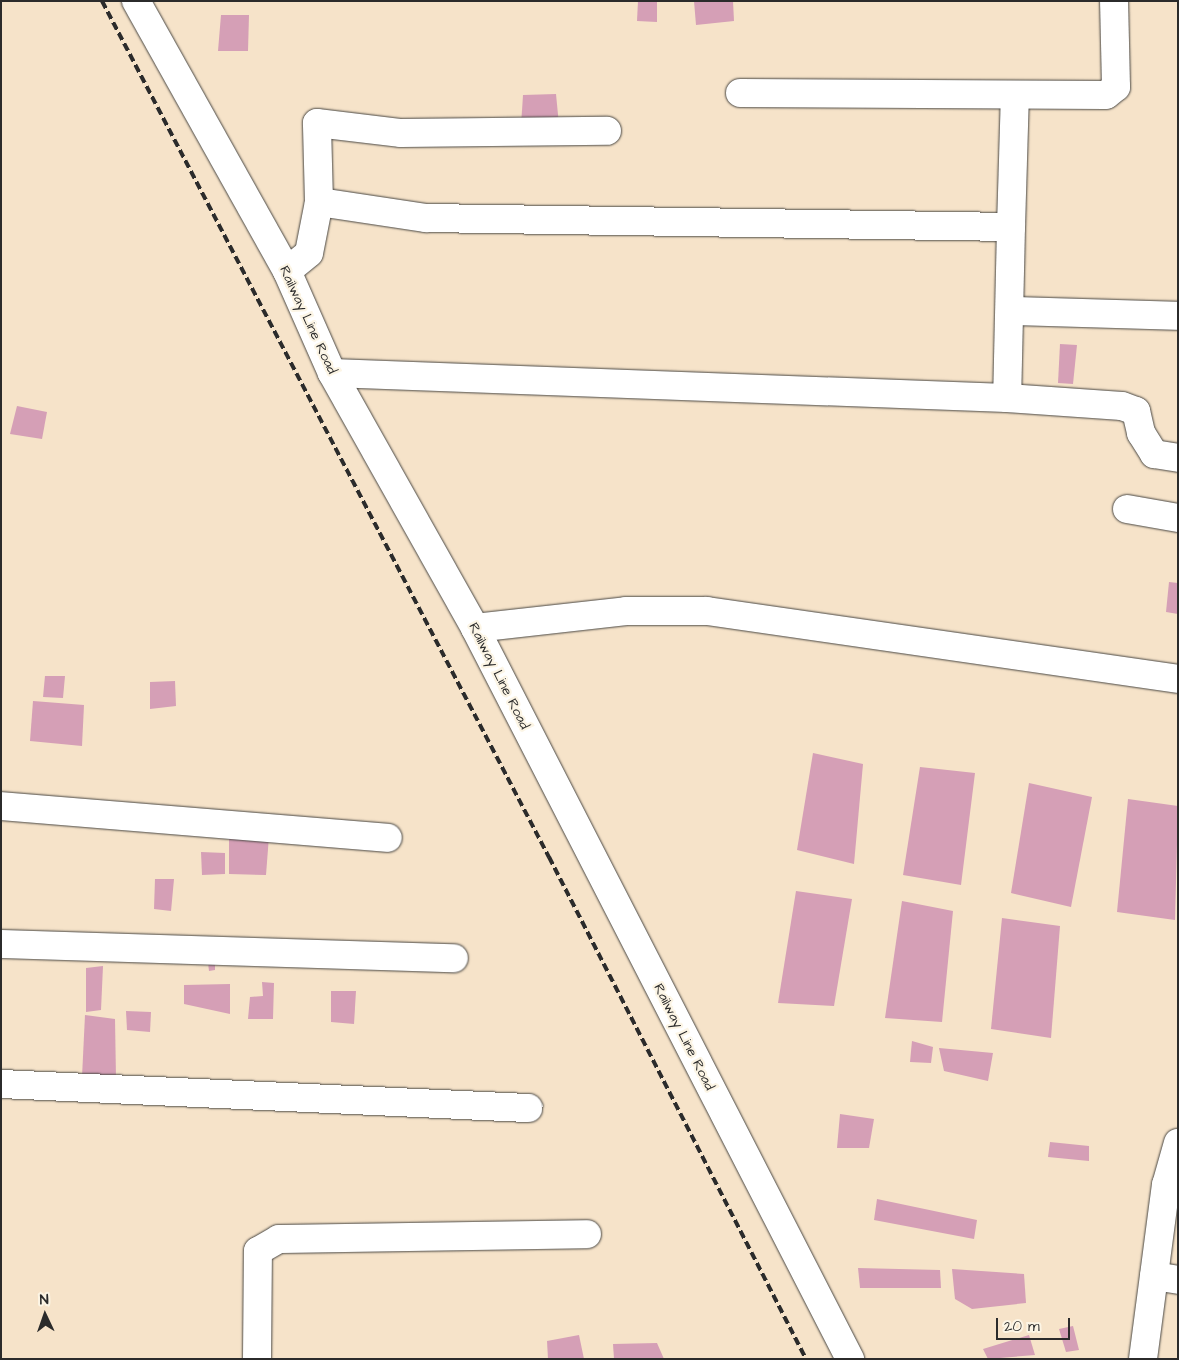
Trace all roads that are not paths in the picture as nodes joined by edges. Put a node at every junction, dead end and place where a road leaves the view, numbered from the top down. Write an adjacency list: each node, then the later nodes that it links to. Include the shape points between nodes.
1 (136, 1): 8 (street, Railway Line Road)
2 (1114, 1): 4 (street, via 1116,87 1106,95)
3 (740, 94): 4 (street)
4 (1015, 96): 7 (street)
5 (607, 131): 6 (street, via 400,133 317,123)
6 (320, 202): 7 (street, via 426,218); 8 (street, via 309,253)
7 (1011, 227): 9 (street)
8 (286, 271): 11 (street, Railway Line Road)
9 (1012, 311): 10 (street); 12 (street)
10 (1178, 316)
11 (332, 373): 12 (street); 16 (street, Railway Line Road)
12 (1008, 398): 13 (street, via 1122,406 1136,411 1141,433 1154,454)
13 (1178, 458)
14 (1126, 509): 15 (street)
15 (1178, 518)
16 (475, 628): 17 (street, via 626,611 707,611); 28 (street, Railway Line Road)
17 (1178, 679)
18 (1, 806): 19 (street)
19 (388, 838)
20 (1, 944): 21 (street)
21 (454, 958)
22 (1, 1084): 23 (street)
23 (528, 1108)
24 (1178, 1143): 26 (street, via 1166,1185)
25 (587, 1234): 27 (street, via 279,1239 258,1251)
26 (1166, 1278): 29 (street)
27 (257, 1359)
28 (850, 1359)
29 (1143, 1359)

